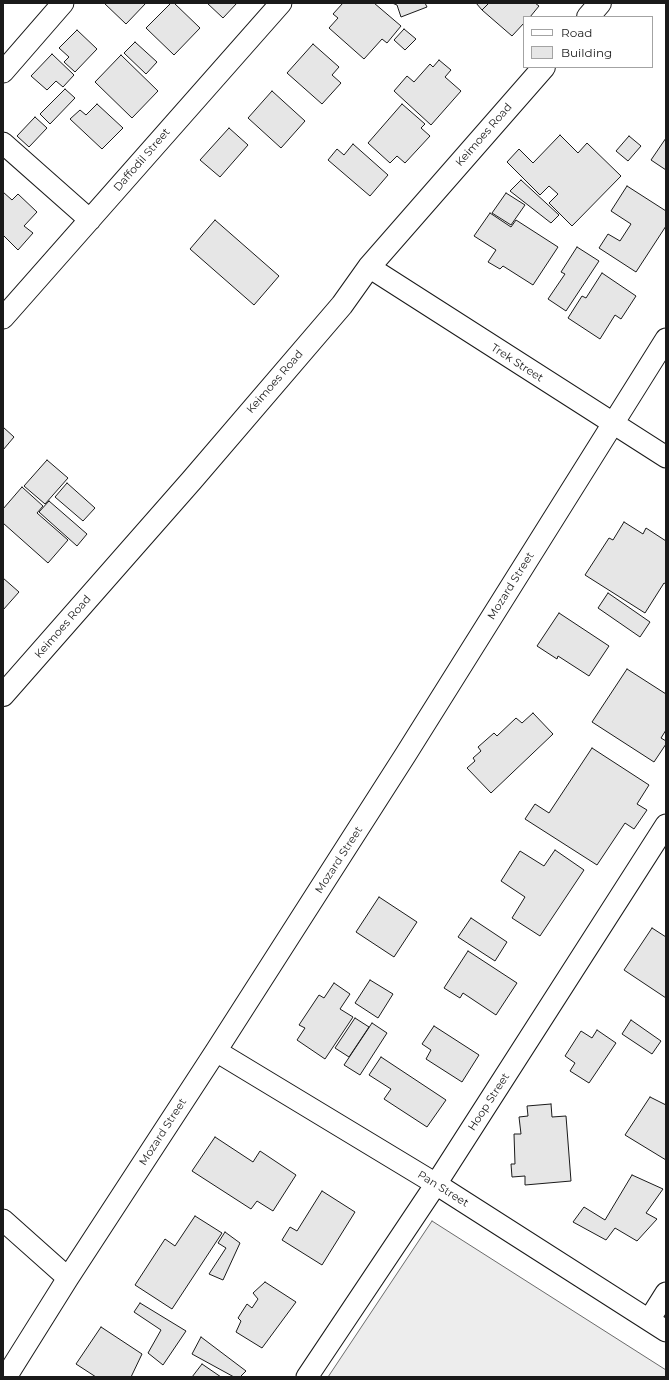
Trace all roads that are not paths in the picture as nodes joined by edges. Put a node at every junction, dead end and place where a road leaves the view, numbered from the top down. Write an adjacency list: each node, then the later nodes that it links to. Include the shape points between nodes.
1 (63, 3): 6 (street)
2 (281, 3): 8 (street, Daffodil Street)
3 (600, 3): 4 (street)
4 (589, 16)
5 (543, 68): 9 (street, Keimoes Road)
6 (3, 72)
7 (3, 143): 8 (street)
8 (90, 220): 10 (street, Daffodil Street)
9 (369, 267): 12 (street, Trek Street); 14 (street, Keimoes Road, via 342,305)
10 (3, 318)
11 (666, 339): 12 (street, Mozard Street)
12 (612, 424): 13 (street, Trek Street); 16 (street, Mozard Street, via 406,754)
13 (666, 458)
14 (3, 695)
15 (666, 825): 17 (street, Hoop Street)
16 (216, 1051): 17 (street, Pan Street); 19 (street, Mozard Street)
17 (436, 1184): 21 (street, Pan Street); 23 (street, Hoop Street)
18 (3, 1220): 19 (street)
19 (68, 1278): 22 (street, Mozard Street)
20 (666, 1293): 21 (street)
21 (658, 1325)
22 (6, 1377)
23 (307, 1377)

